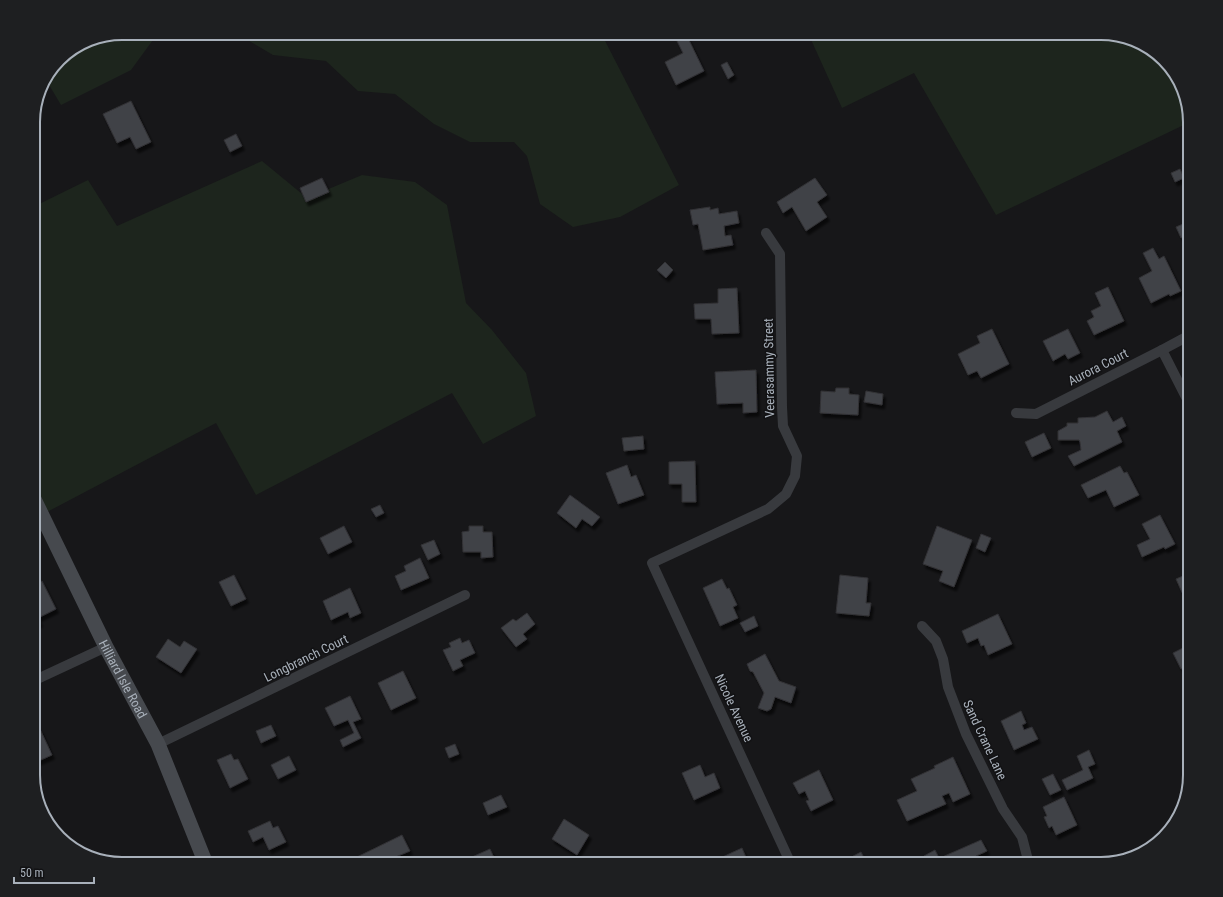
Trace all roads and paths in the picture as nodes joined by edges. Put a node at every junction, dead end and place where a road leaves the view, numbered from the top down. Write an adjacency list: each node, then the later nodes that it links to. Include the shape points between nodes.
1 (766, 233): 7 (street, Veerasammy Street, via 780,254 782,413 783,426 797,456 795,476 786,494 768,509)
2 (1183, 339): 3 (street, Aurora Court)
3 (1162, 350): 4 (street); 5 (street, Aurora Court, via 1036,414)
4 (1183, 391)
5 (1016, 413)
6 (40, 511): 10 (street, Hilliard Isle Road)
7 (652, 563): 14 (street, Nicole Avenue)
8 (465, 595): 12 (street, Longbranch Court)
9 (922, 626): 15 (street, Sand Crane Lane, via 936,641 943,659 948,687 966,734 1003,809 1022,837)
10 (106, 647): 11 (street); 12 (street, Hilliard Isle Road)
11 (40, 678)
12 (158, 744): 13 (street, Hilliard Isle Road)
13 (203, 857)
14 (788, 857)
15 (1027, 857)

